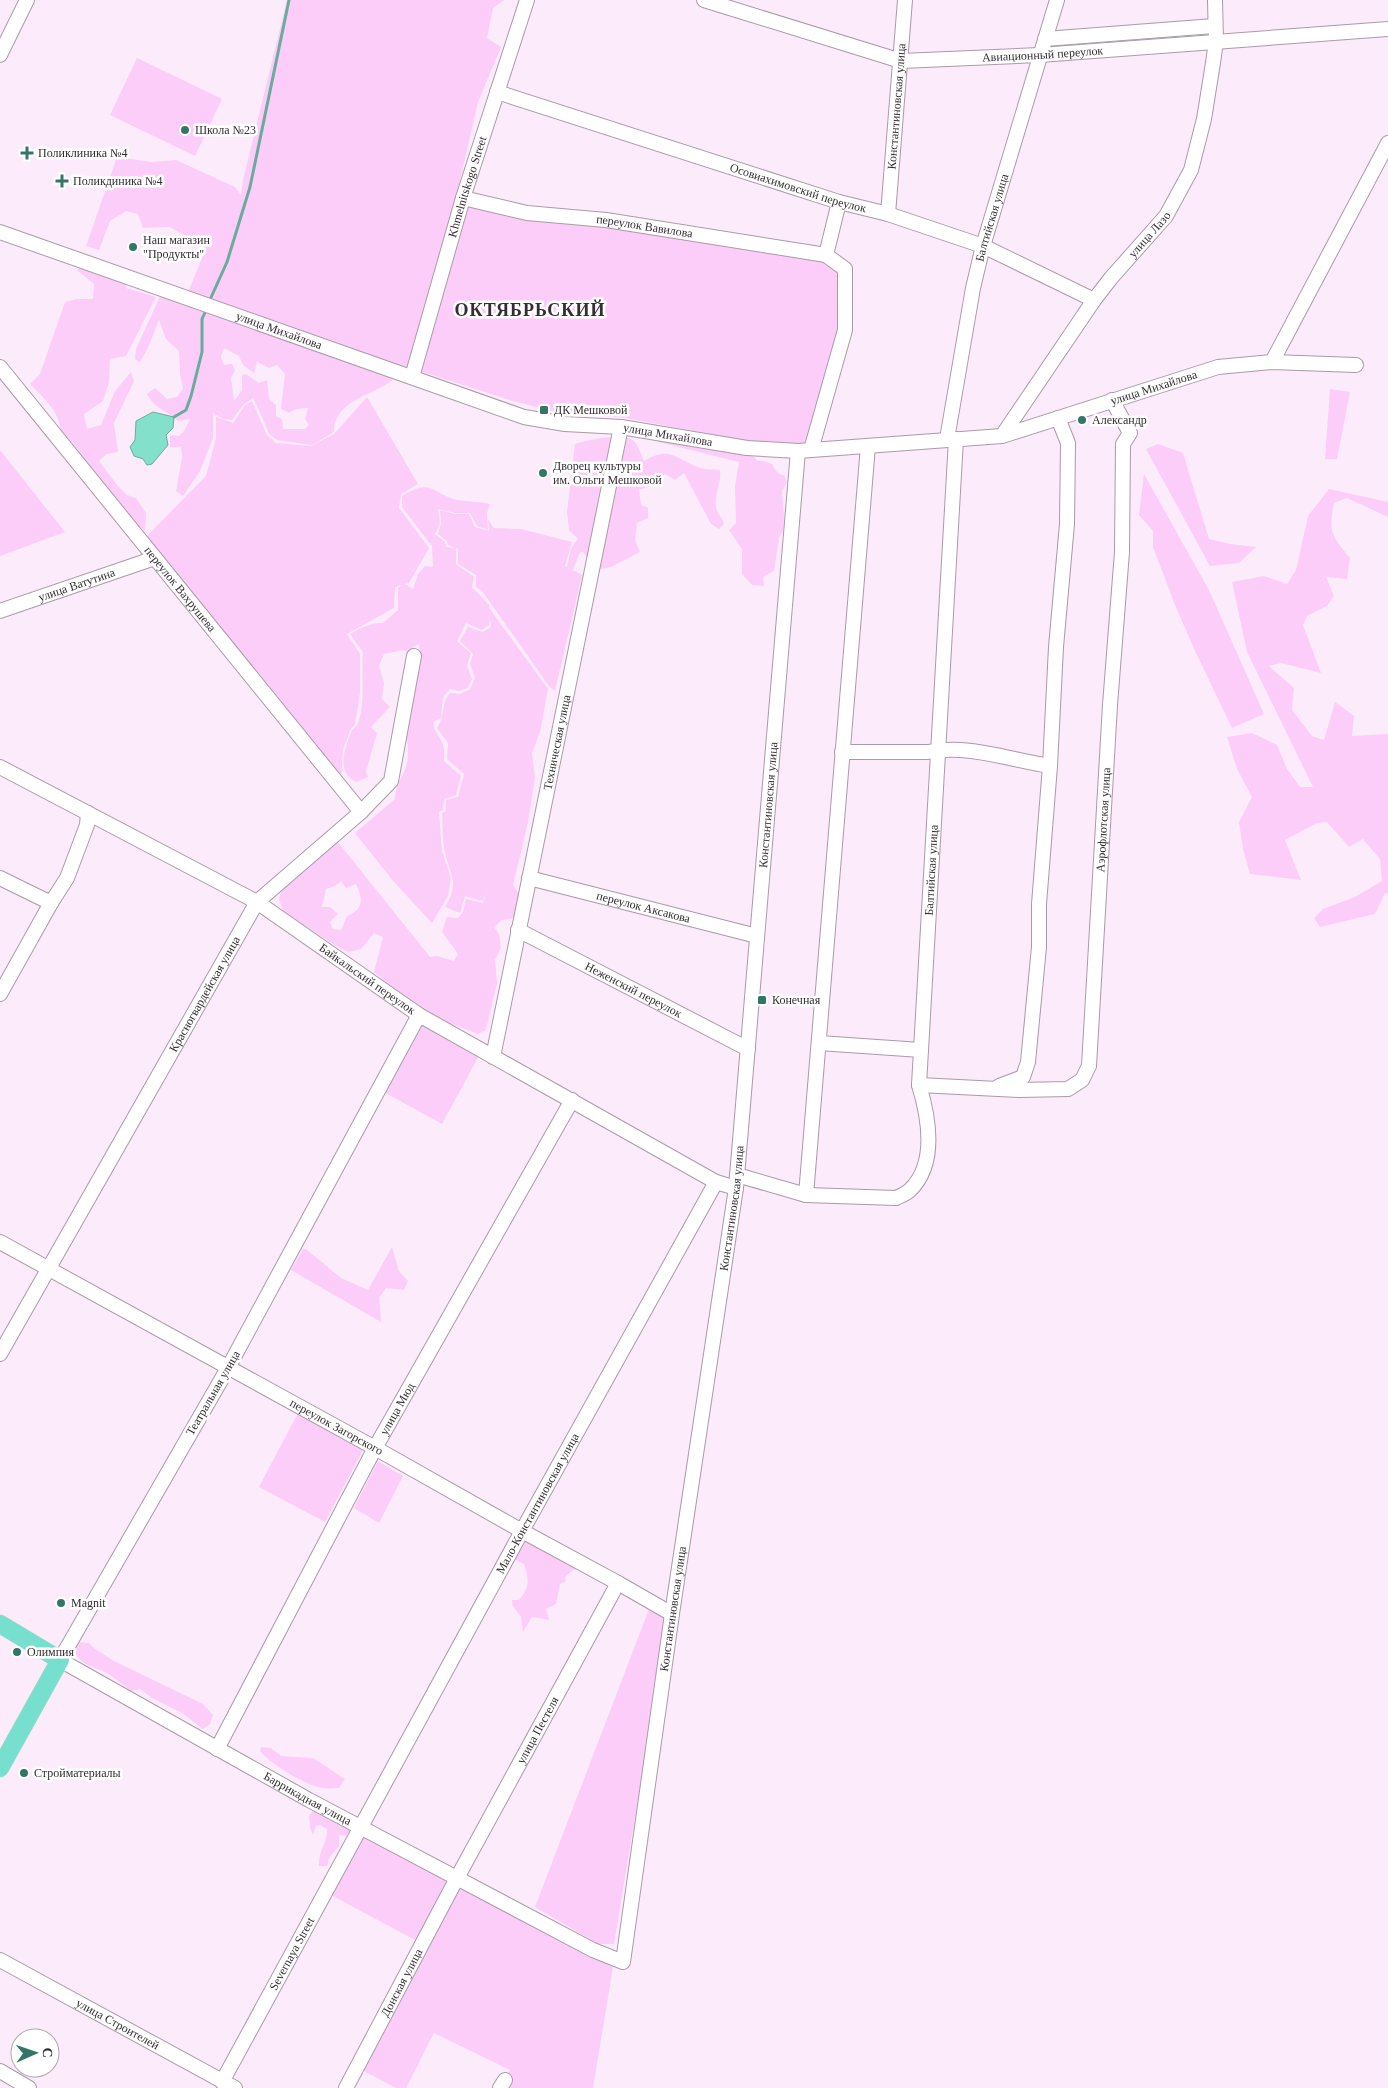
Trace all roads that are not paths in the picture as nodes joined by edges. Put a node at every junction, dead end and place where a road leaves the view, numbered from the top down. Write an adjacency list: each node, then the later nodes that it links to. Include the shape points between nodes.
1 (27, 0): 11 (street)
2 (527, 0): 14 (street, Khmelnitskogo Street)
3 (704, 0): 13 (street, Авиационный переулок)
4 (905, 0): 13 (street, Константиновская улица)
5 (1057, 0): 9 (street, Балтийская улица)
6 (1215, 0): 7 (street, улица Лазо)
7 (1214, 26): 9 (street, Авиационный переулок); 10 (street, улица Лазо)
8 (1388, 29): 10 (street, Авиационный переулок)
9 (1045, 39): 12 (street, Балтийская улица)
10 (1216, 41): 12 (street, Авиационный переулок); 22 (street, улица Лазо, via 1204,119 1190,170 1166,216)
11 (0, 55)
12 (1040, 55): 13 (street, Авиационный переулок); 20 (street, Балтийская улица)
13 (901, 61): 18 (street, Константиновская улица)
14 (497, 92): 16 (street, Khmelnitskogo Street); 17 (street, Осовиахимовский переулок)
15 (1388, 143): 23 (street)
16 (463, 198): 21 (street, переулок Вавилова, via 527,214 606,220); 26 (street, Khmelnitskogo Street)
17 (839, 202): 18 (street, Осовиахимовский переулок); 21 (street)
18 (888, 214): 20 (street, Осовиахимовский переулок)
19 (0, 232): 26 (street, улица Михайлова)
20 (983, 246): 22 (street, Осовиахимовский переулок); 31 (street, Балтийская улица, via 973,288)
21 (826, 255): 33 (street, Константиновская улица, via 845,269 845,330)
22 (1094, 300): 30 (street, улица Лазо)
23 (1272, 362): 24 (street, улица Михайлова); 27 (street, улица Михайлова, via 1218,367)
24 (1356, 365)
25 (0, 367): 34 (street, переулок Вахрушева)
26 (412, 377): 29 (street, улица Михайлова, via 524,416 565,424)
27 (1112, 400): 28 (street, улица Михайлова); 56 (street, Аэрофлотская улица, via 1130,433 1123,444 1122,552 1089,1066 1082,1080 1068,1089)
28 (1058, 418): 30 (street, улица Михайлова); 39 (street, via 1068,443 1067,524)
29 (620, 427): 33 (street, улица Михайлова, via 747,448); 44 (street, Техническая улица)
30 (1002, 436): 31 (street, улица Михайлова)
31 (952, 439): 32 (street, улица Михайлова); 37 (street, Балтийская улица)
32 (868, 446): 33 (street, улица Михайлова); 38 (street)
33 (804, 450): 48 (street, Константиновская улица)
34 (155, 558): 35 (street, улица Ватутина); 41 (street, переулок Вахрушева)
35 (0, 611)
36 (414, 656): 41 (street, Красногвардейская улица, via 391,781)
37 (938, 750): 38 (street); 39 (street, via 981,752); 53 (street, Балтийская улица)
38 (842, 752): 51 (street)
39 (1050, 766): 56 (street, via 1039,904 1039,948 1028,1062 1023,1077)
40 (0, 767): 42 (street, Байкальский переулок)
41 (361, 812): 45 (street, Красногвардейская улица)
42 (88, 813): 45 (street, Байкальский переулок); 46 (street, via 87,825 67,878)
43 (0, 878): 46 (street)
44 (529, 878): 47 (street, Техническая улица); 48 (street, переулок Аксакова)
45 (256, 902): 50 (street, Байкальский переулок); 62 (street, Красногвардейская улица)
46 (50, 903): 49 (street)
47 (518, 930): 52 (street, Неженский переулок); 54 (street, Техническая улица)
48 (757, 936): 52 (street, Константиновская улица)
49 (0, 994)
50 (419, 1015): 54 (street, Байкальский переулок); 64 (street, Театральная улица)
51 (818, 1043): 53 (street); 60 (street)
52 (748, 1049): 59 (street, Константиновская улица)
53 (921, 1050): 55 (street, Балтийская улица)
54 (493, 1057): 57 (street, Байкальский переулок)
55 (920, 1086): 56 (street, Аэрофлотская улица); 60 (street, Балтийская улица, via 928,1114 928,1143 923,1172 909,1191 896,1198)
56 (994, 1088)
57 (572, 1100): 58 (street, Байкальский переулок); 65 (street, улица Мюд)
58 (716, 1182): 59 (street, Байкальский переулок); 66 (street, Мало-Константиновская улица)
59 (737, 1182): 60 (street, Балтийская улица); 68 (street, Константиновская улица)
60 (806, 1195)
61 (0, 1242): 62 (street, переулок Загорского)
62 (47, 1269): 63 (street, Красногвардейская улица); 64 (street, переулок Загорского)
63 (0, 1354)
64 (228, 1368): 65 (street, переулок Загорского); 70 (street, Театральная улица)
65 (375, 1448): 66 (street, переулок Загорского); 71 (street, улица Мюд)
66 (522, 1532): 67 (street, переулок Загорского); 73 (street, Мало-Константиновская улица)
67 (618, 1582): 68 (street, переулок Загорского); 74 (street, улица Пестеля)
68 (672, 1614): 76 (street, Константиновская улица)
69 (0, 1624): 70 (main road, Баррикадная улица)
70 (60, 1660): 71 (street, Баррикадная улица); 72 (main road, Театральная улица)
71 (217, 1749): 73 (street, Баррикадная улица)
72 (0, 1768)
73 (362, 1826): 74 (street, Баррикадная улица); 78 (street, Severnaya Street)
74 (457, 1878): 76 (street, Баррикадная улица, via 593,1950); 80 (street, Донская улица)
75 (0, 1960): 78 (street, улица Строителей)
76 (623, 1962)
77 (0, 2072): 79 (street)
78 (229, 2085)
79 (29, 2088)
80 (346, 2088)

